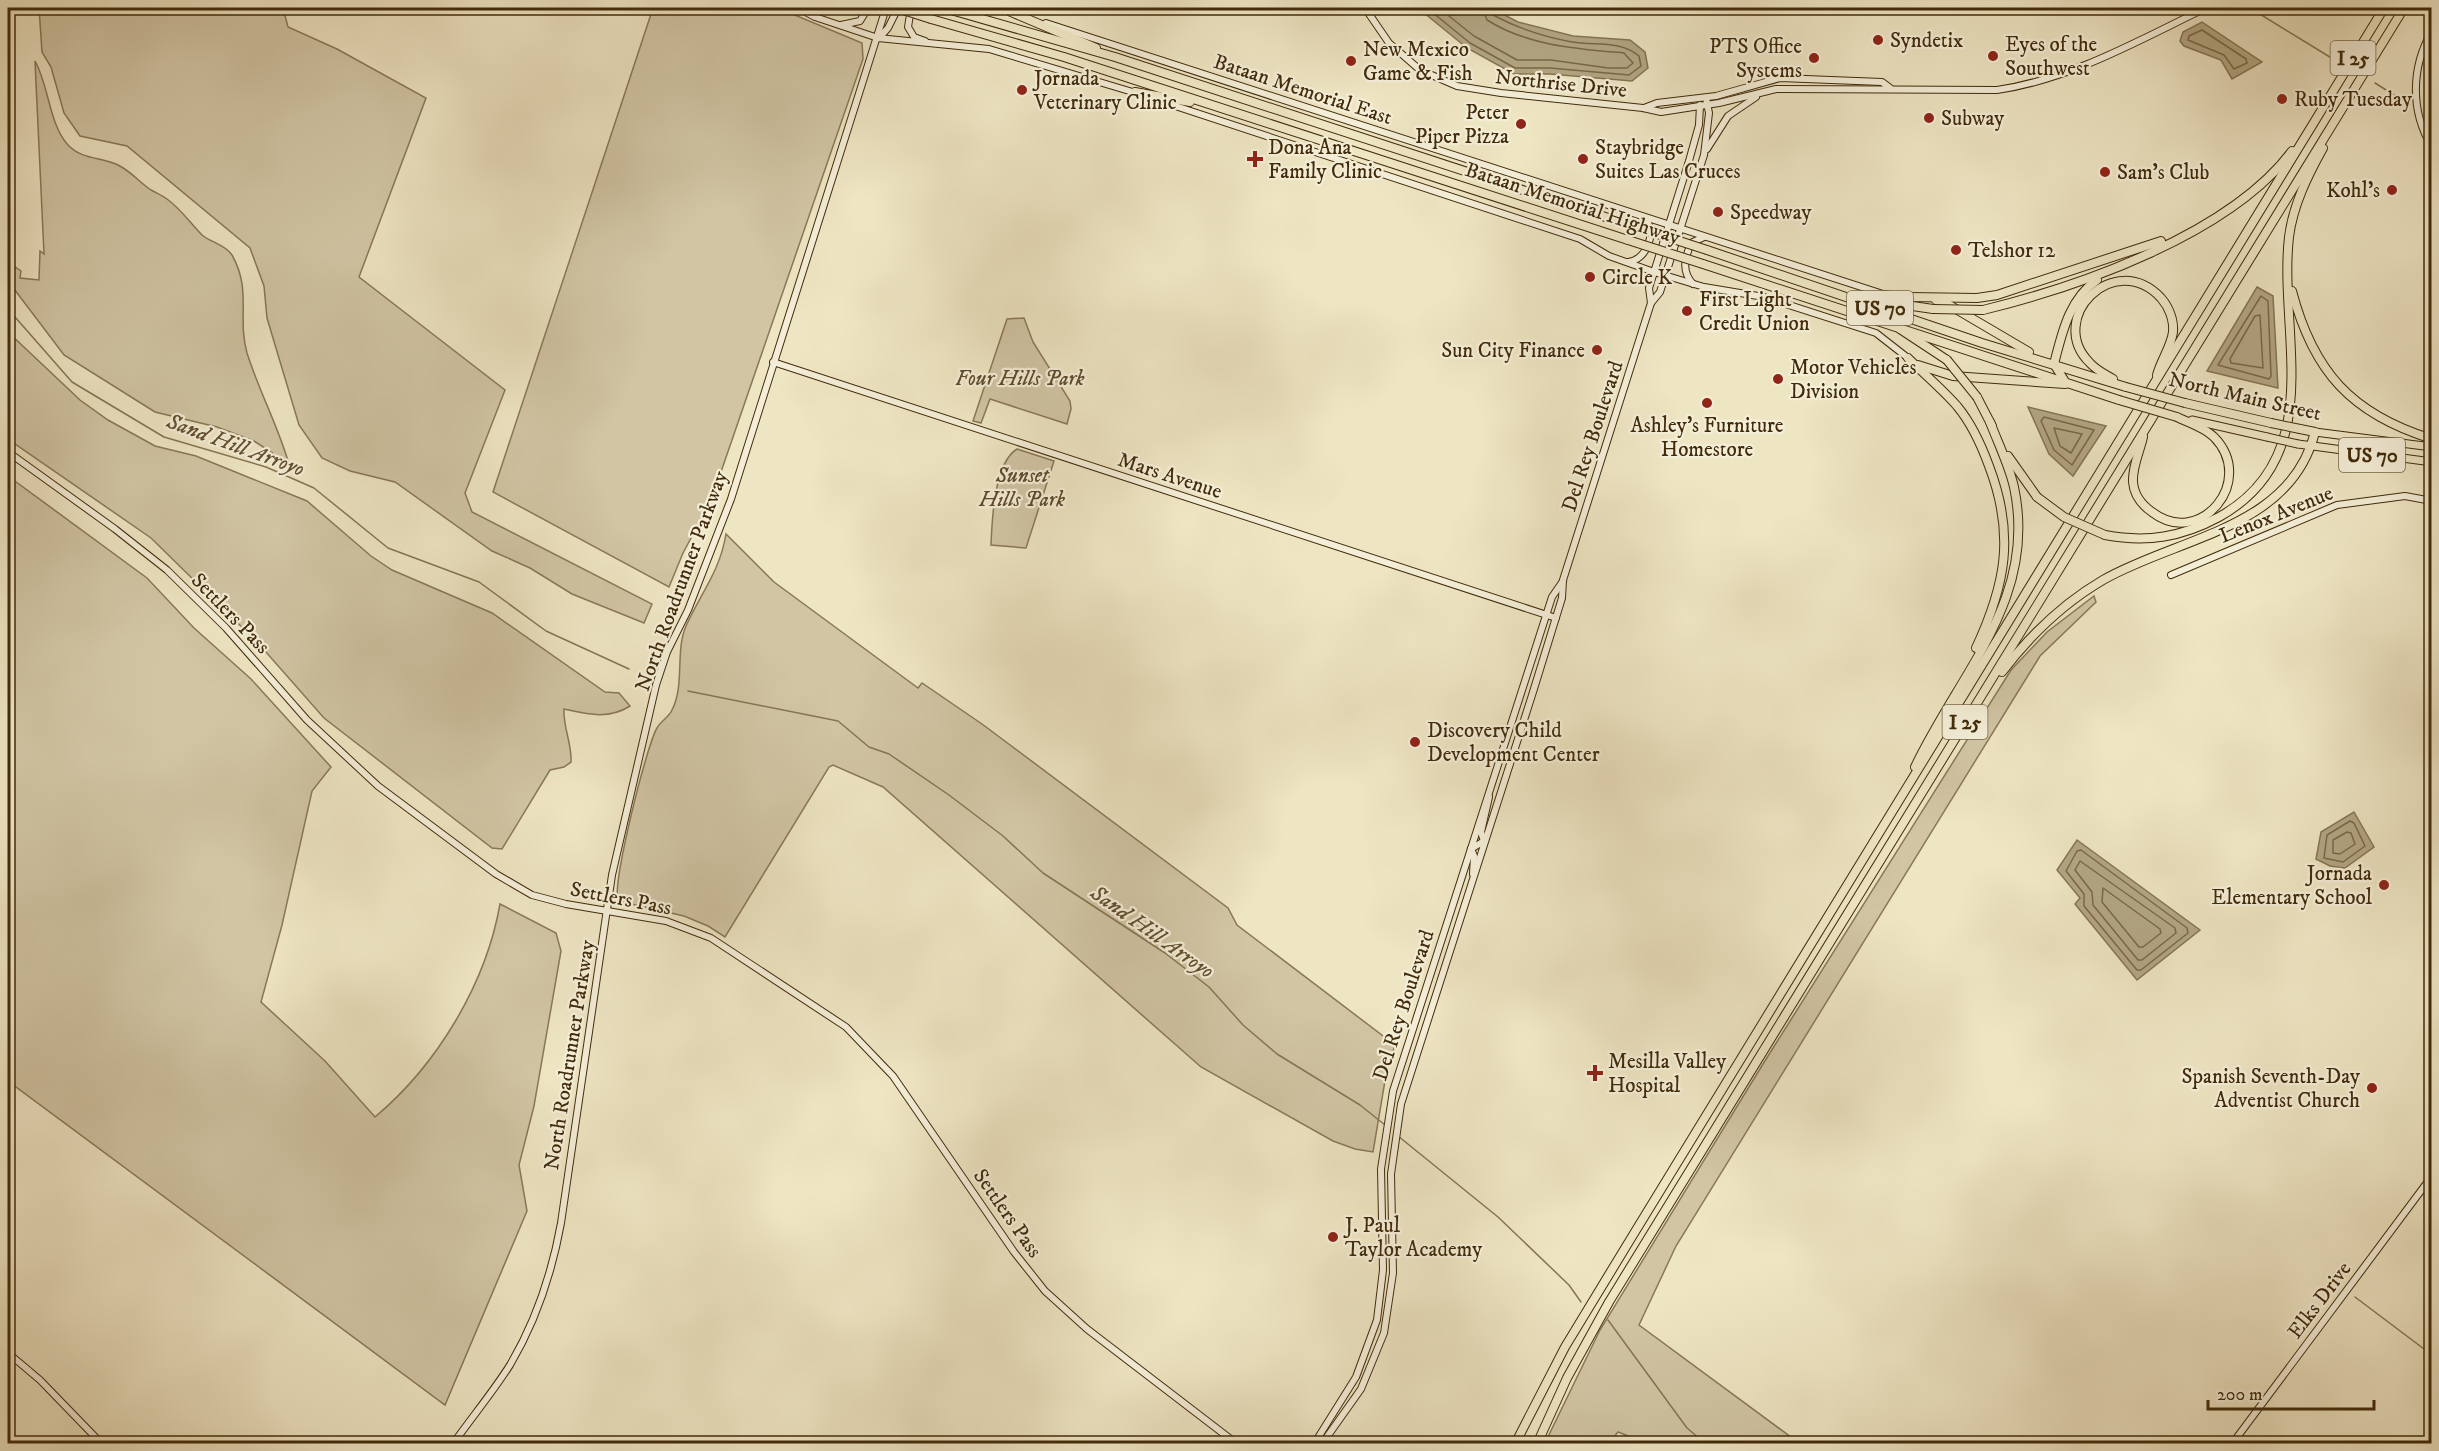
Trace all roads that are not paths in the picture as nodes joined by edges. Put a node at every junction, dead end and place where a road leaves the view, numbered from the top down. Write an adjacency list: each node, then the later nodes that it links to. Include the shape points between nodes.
1 (798, 8): 13 (main road)
2 (868, 8): 13 (main road, via 860,21)
3 (886, 8): 15 (main road, North Roadrunner Parkway)
4 (898, 8): 15 (main road, North Roadrunner Parkway); 23 (highway, Bataan Memorial Highway / US 70, bridge)
5 (911, 8): 16 (main road, via 907,23 911,34)
6 (944, 8): 17 (highway, Bataan Memorial Highway / US 70)
7 (996, 8): 12 (main road, Bataan Memorial East)
8 (1365, 8): 25 (main road, Northrise Drive, via 1382,36 1402,57 1420,70 1457,86)
9 (2206, 8): 19 (main road, via 2069,71 2026,86 1997,90)
10 (2384, 8): 26 (highway, I 25)
11 (2404, 8): 20 (highway, I 25)
12 (1011, 12): 17 (highway); 31 (main road, Bataan Memorial East)
13 (838, 25): 15 (main road)
14 (2432, 31): 27 (main road, via 2420,57 2416,82 2418,112)
15 (878, 38): 16 (main road); 47 (main road, North Roadrunner Parkway)
16 (935, 44): 21 (main road, via 989,49)
17 (1115, 57): 42 (highway, Bataan Memorial Highway / US 70, bridge)
18 (1776, 88): 19 (main road); 24 (main road, Northrise Drive); 28 (main road, via 1728,116)
19 (1890, 88): 22 (main road, Northrise Drive, via 1882,82 1780,78)
20 (2353, 91): 37 (highway, via 2296,205); 55 (highway, I 25)
21 (1135, 92): 23 (highway); 36 (main road, via 1528,221 1580,239)
22 (1703, 98): 24 (main road, Del Rey Boulevard); 25 (main road, Northrise Drive)
23 (1217, 106): 45 (highway, Bataan Memorial Highway / US 70, bridge)
24 (1704, 106): 25 (main road, Northrise Drive, via 1661,112); 28 (main road, Del Rey Boulevard, via 1708,130); 29 (main road, Del Rey Boulevard)
25 (1643, 108)
26 (2321, 109): 34 (highway, via 2266,180); 52 (highway, I 25)
27 (2432, 147)
28 (1704, 155): 30 (main road, Del Rey Boulevard)
29 (1689, 161): 30 (main road); 32 (main road, Del Rey Boulevard)
30 (1700, 166): 33 (main road, Del Rey Boulevard)
31 (1644, 218): 32 (main road, Bataan Memorial East); 36 (main road, via 1650,226 1646,251 1640,258)
32 (1669, 225): 33 (main road, Bataan Memorial East); 38 (main road, Del Rey Boulevard)
33 (1679, 228): 35 (main road, Bataan Memorial East); 40 (main road, Del Rey Boulevard)
34 (2190, 231): 39 (highway); 43 (highway, via 1997,295)
35 (1705, 237): 41 (main road, via 1691,243 1685,263 1686,274); 43 (main road, Bataan Memorial East, via 1883,294)
36 (1627, 262): 38 (main road)
37 (2287, 263): 54 (highway, bridge, via 2293,395 2284,435 2259,484 2238,504 2194,530 2161,538 2130,539 2105,535 2064,517 2037,497 2015,469); 57 (highway, via 2302,329 2317,359 2365,409)
38 (1654, 272): 40 (main road); 44 (main road, Del Rey Boulevard, via 1648,292)
39 (2110, 272): 42 (highway, bridge, via 2052,293 1983,310 1885,303); 48 (highway, via 2078,297)
40 (1665, 276): 41 (main road); 44 (main road, Del Rey Boulevard)
41 (1694, 284): 46 (main road, via 1764,297 1876,333)
42 (1828, 290): 48 (highway, Bataan Memorial Highway / US 70)
43 (1909, 297): 48 (highway, via 1944,302)
44 (1651, 303): 64 (main road, Del Rey Boulevard)
45 (1895, 325): 49 (highway, Bataan Memorial Highway / US 70); 54 (highway, bridge, via 1947,360 1977,397)
46 (1908, 358): 50 (highway, via 1953,376); 67 (highway, via 1970,424 2004,512 2002,572)
47 (773, 362): 65 (main road, Mars Avenue); 78 (main road, North Roadrunner Parkway, via 731,499 656,685 612,875)
48 (2054, 364): 49 (highway); 51 (highway, North Main Street / US 70)
49 (2065, 380): 50 (highway, US 70)
50 (2075, 384): 53 (highway, North Main Street / US 70, bridge)
51 (2126, 387): 52 (highway, via 2091,365 2081,350 2076,331 2081,309 2090,296 2110,283 2126,280 2155,291 2171,316 2172,338); 56 (highway, North Main Street / US 70, bridge)
52 (2153, 387): 74 (highway, I 25)
53 (2177, 417): 55 (highway, via 2212,435 2228,459 2224,496 2201,518 2183,522 2157,516 2136,495 2133,478); 58 (main road, North Main Street / US 70, bridge)
54 (1990, 423): 67 (highway, via 2013,484 2019,550 2007,599)
55 (2145, 427): 68 (highway, I 25)
56 (2315, 432): 58 (highway); 59 (main road, North Main Street / US 70)
57 (2432, 440)
58 (2312, 446): 61 (main road, North Main Street / US 70); 68 (highway, via 2294,481 2268,503 2221,529 2106,579 2052,615 2023,644)
59 (2432, 447)
60 (8, 454): 78 (main road, Settlers Pass, via 167,570 226,628 307,720 378,786 496,874 532,895)
61 (2432, 462)
62 (2432, 501): 63 (main road, Lenox Avenue, via 2405,496 2337,505)
63 (2171, 576)
64 (1563, 580): 65 (main road, Del Rey Boulevard); 66 (main road, Del Rey Boulevard)
65 (1546, 614): 66 (main road, Mars Avenue); 69 (main road, Del Rey Boulevard)
66 (1556, 618): 70 (main road, Del Rey Boulevard)
67 (1961, 682): 74 (highway)
68 (1966, 720): 87 (highway, I 25, via 1610,1302 1567,1378)
69 (1502, 753): 70 (main road); 71 (main road, Del Rey Boulevard)
70 (1512, 756): 72 (main road, Del Rey Boulevard)
71 (1497, 769): 72 (main road); 73 (main road, Del Rey Boulevard)
72 (1507, 772): 75 (main road, Del Rey Boulevard)
73 (1488, 795): 75 (main road, via 1490,805 1481,832); 76 (main road, Del Rey Boulevard)
74 (1897, 805): 86 (highway, I 25, via 1565,1347)
75 (1484, 841): 76 (main road); 77 (main road, Del Rey Boulevard)
76 (1471, 849): 77 (main road); 84 (main road, Del Rey Boulevard, via 1396,1081 1383,1150 1383,1270 1377,1320 1356,1377)
77 (1473, 875): 85 (main road, Del Rey Boulevard, via 1401,1104 1391,1174 1393,1283 1384,1333 1361,1389)
78 (608, 910): 82 (main road, North Roadrunner Parkway, via 550,1273 519,1349); 83 (main road, Settlers Pass, via 666,921 711,938 846,1027 897,1082 1045,1291 1087,1329)
79 (2432, 1176): 88 (main road, Elks Drive)
80 (8, 1353): 81 (main road)
81 (102, 1443)
82 (453, 1443)
83 (1237, 1443)
84 (1314, 1443)
85 (1322, 1443)
86 (1515, 1443)
87 (1537, 1443)
88 (2232, 1443)

